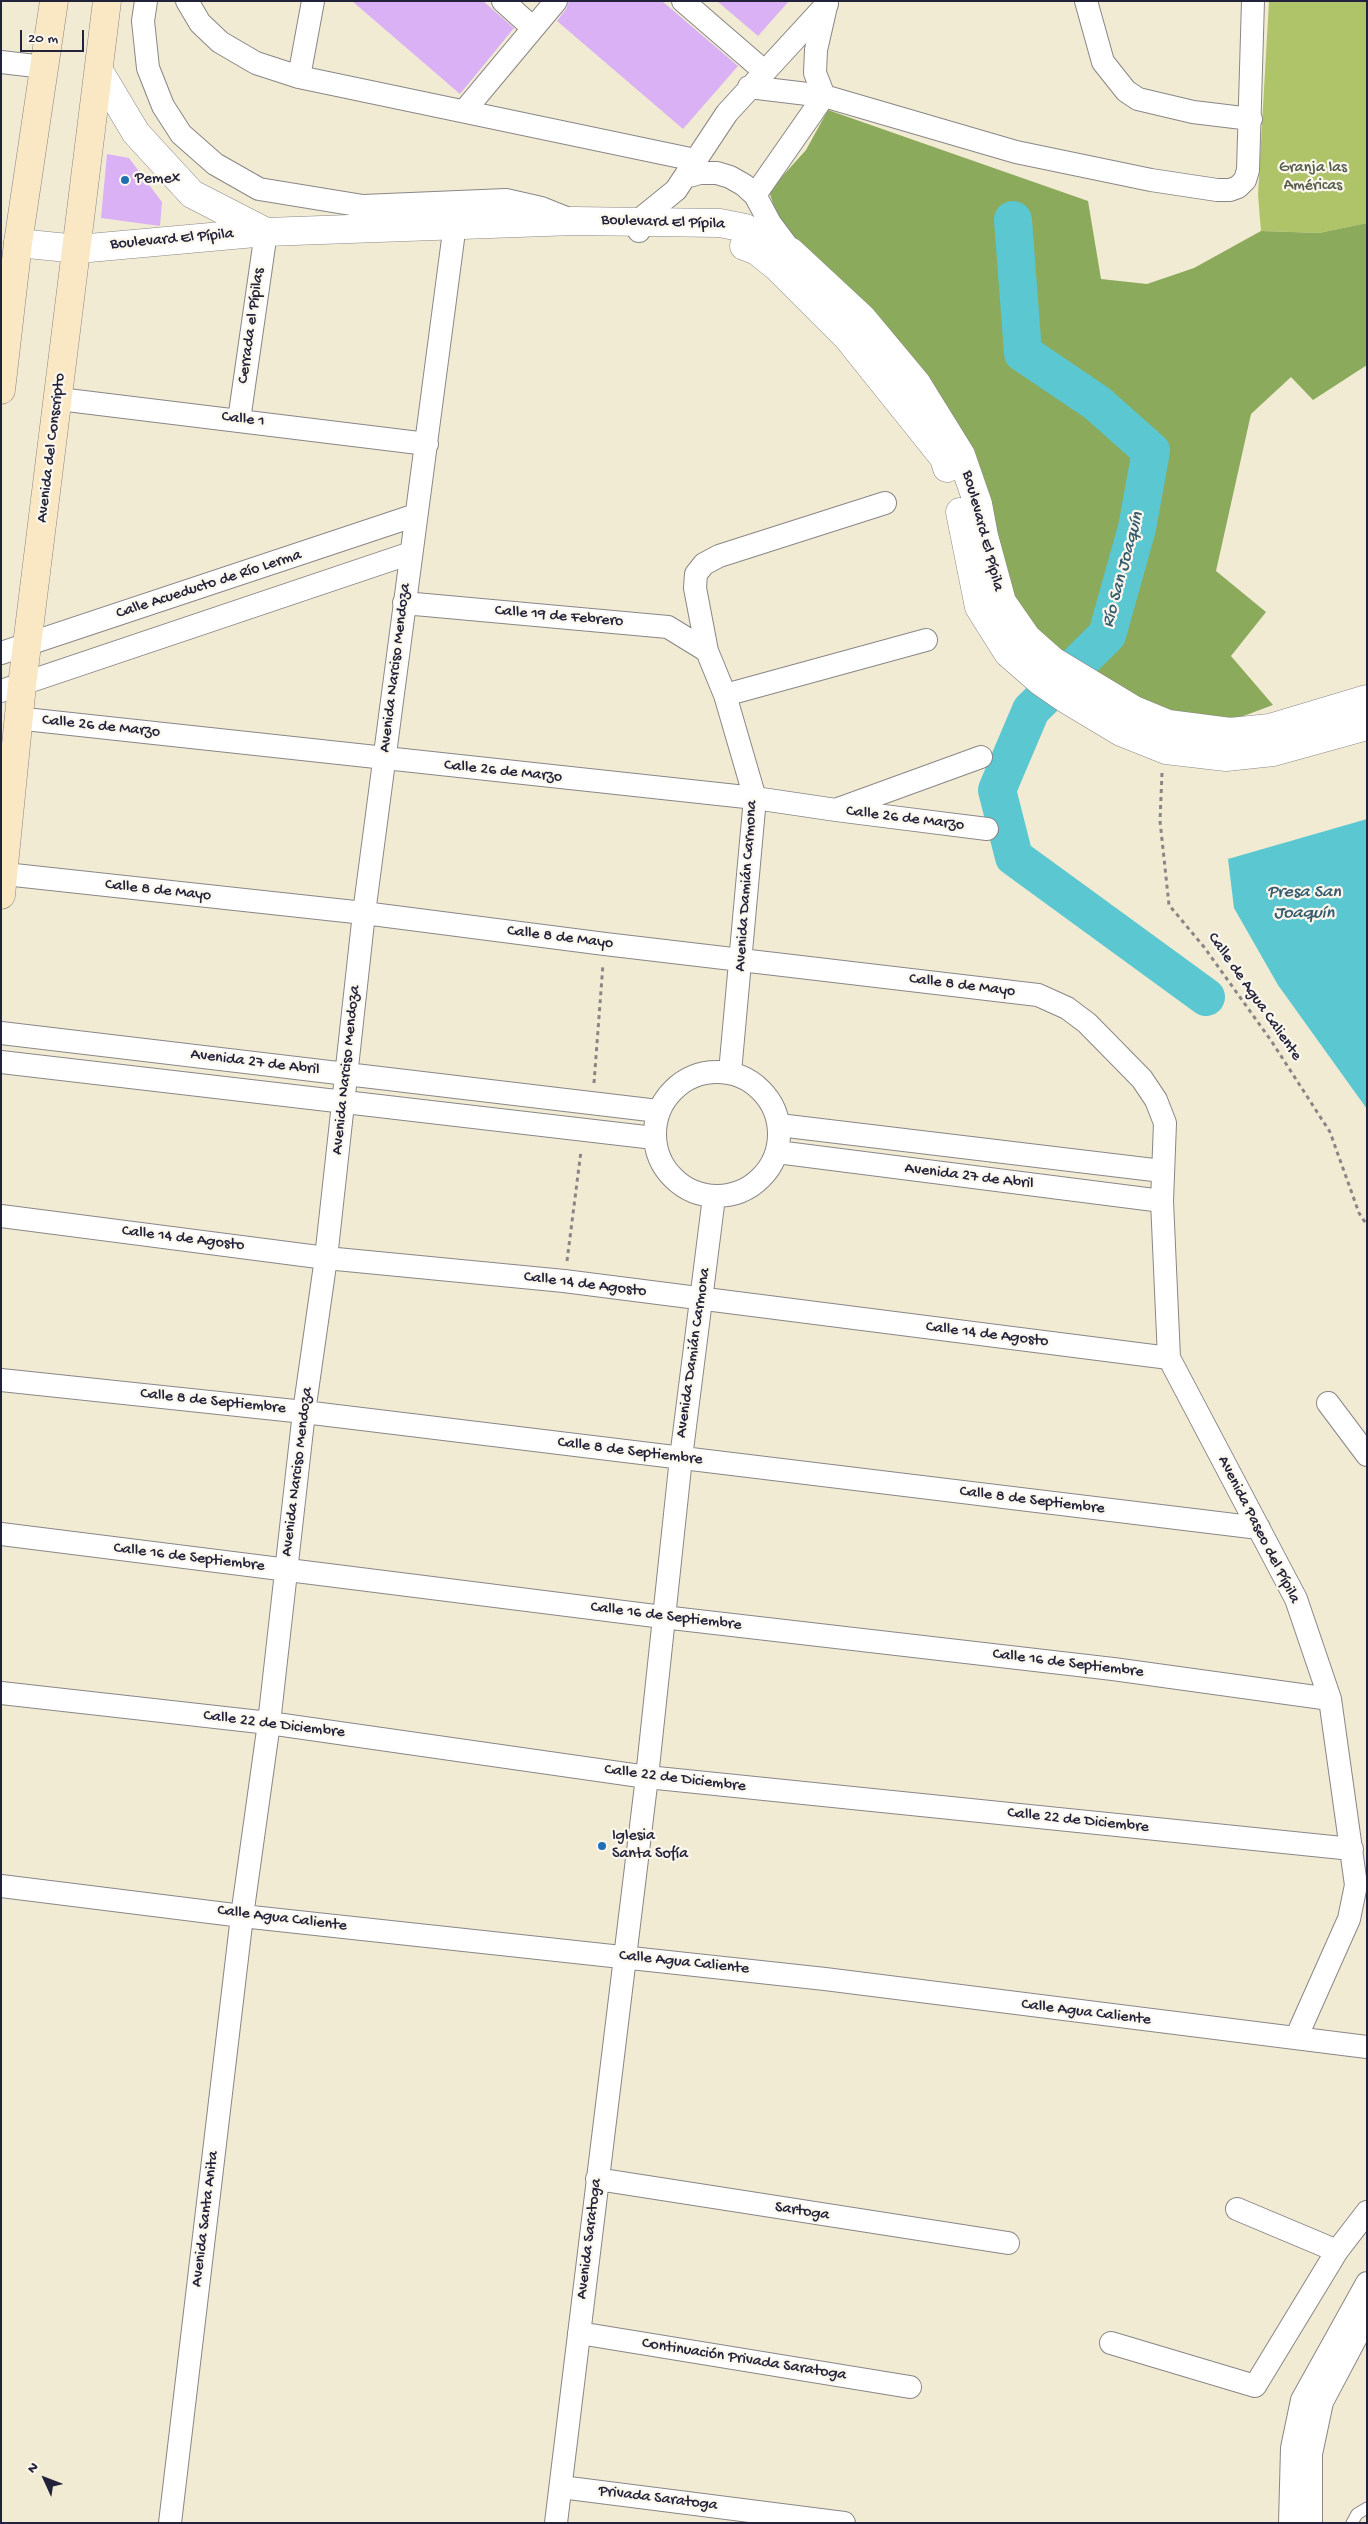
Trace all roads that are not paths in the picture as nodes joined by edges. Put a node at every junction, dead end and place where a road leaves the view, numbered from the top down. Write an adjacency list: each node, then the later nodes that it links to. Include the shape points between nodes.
1 (54, 1): 14 (main road)
2 (107, 1): 15 (main road, Avenida del Conscripto)
3 (146, 1): 24 (street, via 143,21 148,68 163,106 180,134 215,164 259,189 364,206 506,200 541,208)
4 (187, 1): 17 (street, via 200,23 220,42 256,64)
5 (313, 1): 17 (street)
6 (503, 1): 12 (street)
7 (556, 1): 12 (street)
8 (683, 1): 16 (street)
9 (1086, 1): 21 (street, via 1103,62 1126,91 1138,99 1193,112)
10 (1253, 1): 21 (street)
11 (827, 3): 16 (street); 19 (street, via 815,73)
12 (533, 28): 20 (street)
13 (1, 62): 14 (street)
14 (44, 67): 28 (main road)
15 (99, 71): 27 (street, Boulevard El Pípila, via 136,133 192,194); 29 (main road, Avenida del Conscripto)
16 (764, 71): 18 (street)
17 (299, 77): 20 (street)
18 (749, 87): 19 (street); 22 (street)
19 (824, 96): 21 (street, via 1016,152 1217,190 1230,190 1245,180); 23 (street)
20 (465, 110): 22 (street)
21 (1251, 119)
22 (690, 168): 23 (street, via 700,173 730,177); 25 (street, via 676,190)
23 (755, 195): 30 (street)
24 (574, 221): 25 (street, Boulevard El Pípila); 26 (street, Boulevard El Pípila)
25 (639, 227): 26 (street, Boulevard El Pípila, via 578,232); 30 (street, Boulevard El Pípila, via 720,223 745,228); 43 (street, Boulevard El Pípila, via 731,242 757,251 847,337 944,458 959,505 979,607 1008,653)
26 (455, 231): 27 (street, Boulevard El Pípila); 34 (street, Avenida Narciso Mendoza)
27 (266, 232): 29 (street, Boulevard El Pípila); 33 (street, Cerrada el Pípilas)
28 (18, 243): 29 (street, Boulevard El Pípila); 31 (main road)
29 (78, 249): 32 (main road, Avenida del Conscripto)
30 (791, 252): 43 (street, Boulevard El Pípila, via 862,318 917,384 961,455 978,504 1002,602)
31 (1, 390)
32 (59, 399): 33 (street, Calle 1); 40 (main road, Avenida del Conscripto)
33 (239, 420): 34 (street, Calle 1)
34 (426, 444): 36 (street, Avenida Narciso Mendoza)
35 (885, 503): 41 (street, Avenida Damián Carmona, via 719,556 704,564 696,574 695,588)
36 (416, 515): 37 (street, Avenida Narciso Mendoza); 40 (street, Calle Acueducto de Río Lerma)
37 (411, 553): 38 (street, Avenida Narciso Mendoza); 44 (street)
38 (404, 603): 41 (street, Calle 19 de Febrero, via 668,627); 51 (street, Avenida Narciso Mendoza)
39 (926, 640): 46 (street)
40 (28, 645): 42 (street, Calle Acueducto de Río Lerma); 44 (main road, Avenida del Conscripto)
41 (707, 651): 46 (street, Avenida Damián Carmona)
42 (1, 653)
43 (1047, 671): 45 (street, Boulevard El Pípila)
44 (12, 688): 48 (main road, Avenida del Conscripto)
45 (1074, 689): 47 (street, Boulevard El Pípila, via 1168,724 1230,732 1270,728); 49 (street, Boulevard El Pípila, via 1121,732 1166,750 1226,758 1273,752)
46 (725, 695): 52 (street, Avenida Damián Carmona)
47 (1367, 699)
48 (18, 720): 51 (street, Calle 26 de Marzo); 55 (main road, Avenida del Conscripto)
49 (1367, 726)
50 (981, 757): 53 (street)
51 (384, 759): 52 (street, Calle 26 de Marzo); 56 (street, Avenida Narciso Mendoza)
52 (755, 798): 53 (street, Calle 26 de Marzo); 57 (street, Avenida Damián Carmona)
53 (836, 810): 54 (street, Calle 26 de Marzo)
54 (988, 829)
55 (3, 885): 56 (street, Calle 8 de Mayo)
56 (364, 913): 57 (street, Calle 8 de Mayo); 62 (street, Avenida Narciso Mendoza)
57 (742, 959): 59 (street, Calle 8 de Mayo, via 1038,995 1067,1008); 61 (street, Avenida Damián Carmona)
58 (1, 1033): 62 (street, Avenida 27 de Abril)
59 (1102, 1037): 68 (street, Avenida Paseo del Pípila, via 1142,1079 1156,1100 1165,1123)
60 (1, 1062): 63 (street, Avenida 27 de Abril)
61 (730, 1072): 64 (street, via 708,1072 687,1078 670,1092); 65 (street, via 748,1079 762,1091 773,1106)
62 (345, 1074): 63 (street, Avenida Narciso Mendoza); 64 (street, Avenida 27 de Abril)
63 (344, 1100): 66 (street, Avenida 27 de Abril); 72 (street, Avenida Narciso Mendoza)
64 (658, 1111): 66 (street)
65 (779, 1125): 67 (street); 68 (street, Avenida 27 de Abril)
66 (654, 1138): 69 (street, via 659,1161 672,1179 692,1192)
67 (777, 1152): 69 (street, via 768,1171 753,1185 735,1194); 70 (street, Avenida 27 de Abril)
68 (1162, 1171): 70 (street, Avenida Paseo del Pípila)
69 (714, 1197): 73 (street, Avenida Damián Carmona)
70 (1162, 1201): 74 (street, Avenida Paseo del Pípila)
71 (1, 1216): 72 (street, Calle 14 de Agosto)
72 (326, 1258): 73 (street, Calle 14 de Agosto, via 564,1282); 77 (street, Avenida Narciso Mendoza)
73 (702, 1300): 74 (street, Calle 14 de Agosto); 79 (street, Avenida Damián Carmona)
74 (1169, 1358): 80 (street, Avenida Paseo del Pípila)
75 (1, 1380): 77 (street, Calle 8 de Septiembre)
76 (1328, 1403): 78 (street)
77 (304, 1412): 79 (street, Calle 8 de Septiembre); 82 (street, Avenida Narciso Mendoza)
78 (1367, 1455)
79 (680, 1458): 80 (street, Calle 8 de Septiembre); 83 (street, Avenida Damián Carmona)
80 (1258, 1528): 85 (street, Avenida Paseo del Pípila, via 1296,1599)
81 (1, 1534): 82 (street, Calle 16 de Septiembre)
82 (287, 1570): 83 (street, Calle 16 de Septiembre); 86 (street, Avenida Narciso Mendoza)
83 (663, 1617): 85 (street, Calle 16 de Septiembre, via 1113,1669); 87 (street, Avenida Damián Carmona)
84 (1, 1693): 86 (street, Calle 22 de Diciembre)
85 (1330, 1699): 88 (street, Avenida Paseo del Pípila)
86 (269, 1723): 87 (street, Calle 22 de Diciembre); 90 (street, Avenida Narciso Mendoza)
87 (647, 1777): 88 (street, Calle 22 de Diciembre); 91 (street, Avenida Damián Carmona)
88 (1352, 1849): 92 (street, Avenida Paseo del Pípila, via 1356,1885 1349,1919)
89 (1, 1886): 90 (street, Calle Agua Caliente)
90 (242, 1916): 91 (street, Calle Agua Caliente); 106 (street, Avenida Santa Anita)
91 (623, 1956): 92 (street, Calle Agua Caliente); 94 (street, Avenida Saratoga)
92 (1296, 2038): 93 (street, Calle Agua Caliente)
93 (1367, 2047)
94 (596, 2179): 97 (street, Sartoga); 101 (street, Avenida Saratoga)
95 (1237, 2209): 98 (street)
96 (1367, 2212): 98 (street)
97 (1008, 2243)
98 (1337, 2251): 102 (street, via 1256,2386)
99 (1367, 2283): 109 (street, via 1302,2400 1292,2448)
100 (1367, 2317): 110 (street, via 1322,2402 1311,2454)
101 (579, 2333): 103 (street, Continuación Privada Saratoga); 104 (street, Avenida Saratoga)
102 (1111, 2344)
103 (910, 2387)
104 (561, 2487): 107 (street, Avenida Saratoga); 108 (street, Privada Saratoga)
105 (1367, 2508): 111 (lane, via 1357,2514)
106 (170, 2523)
107 (556, 2523)
108 (844, 2523)
109 (1290, 2523)
110 (1311, 2523)
111 (1352, 2523)

